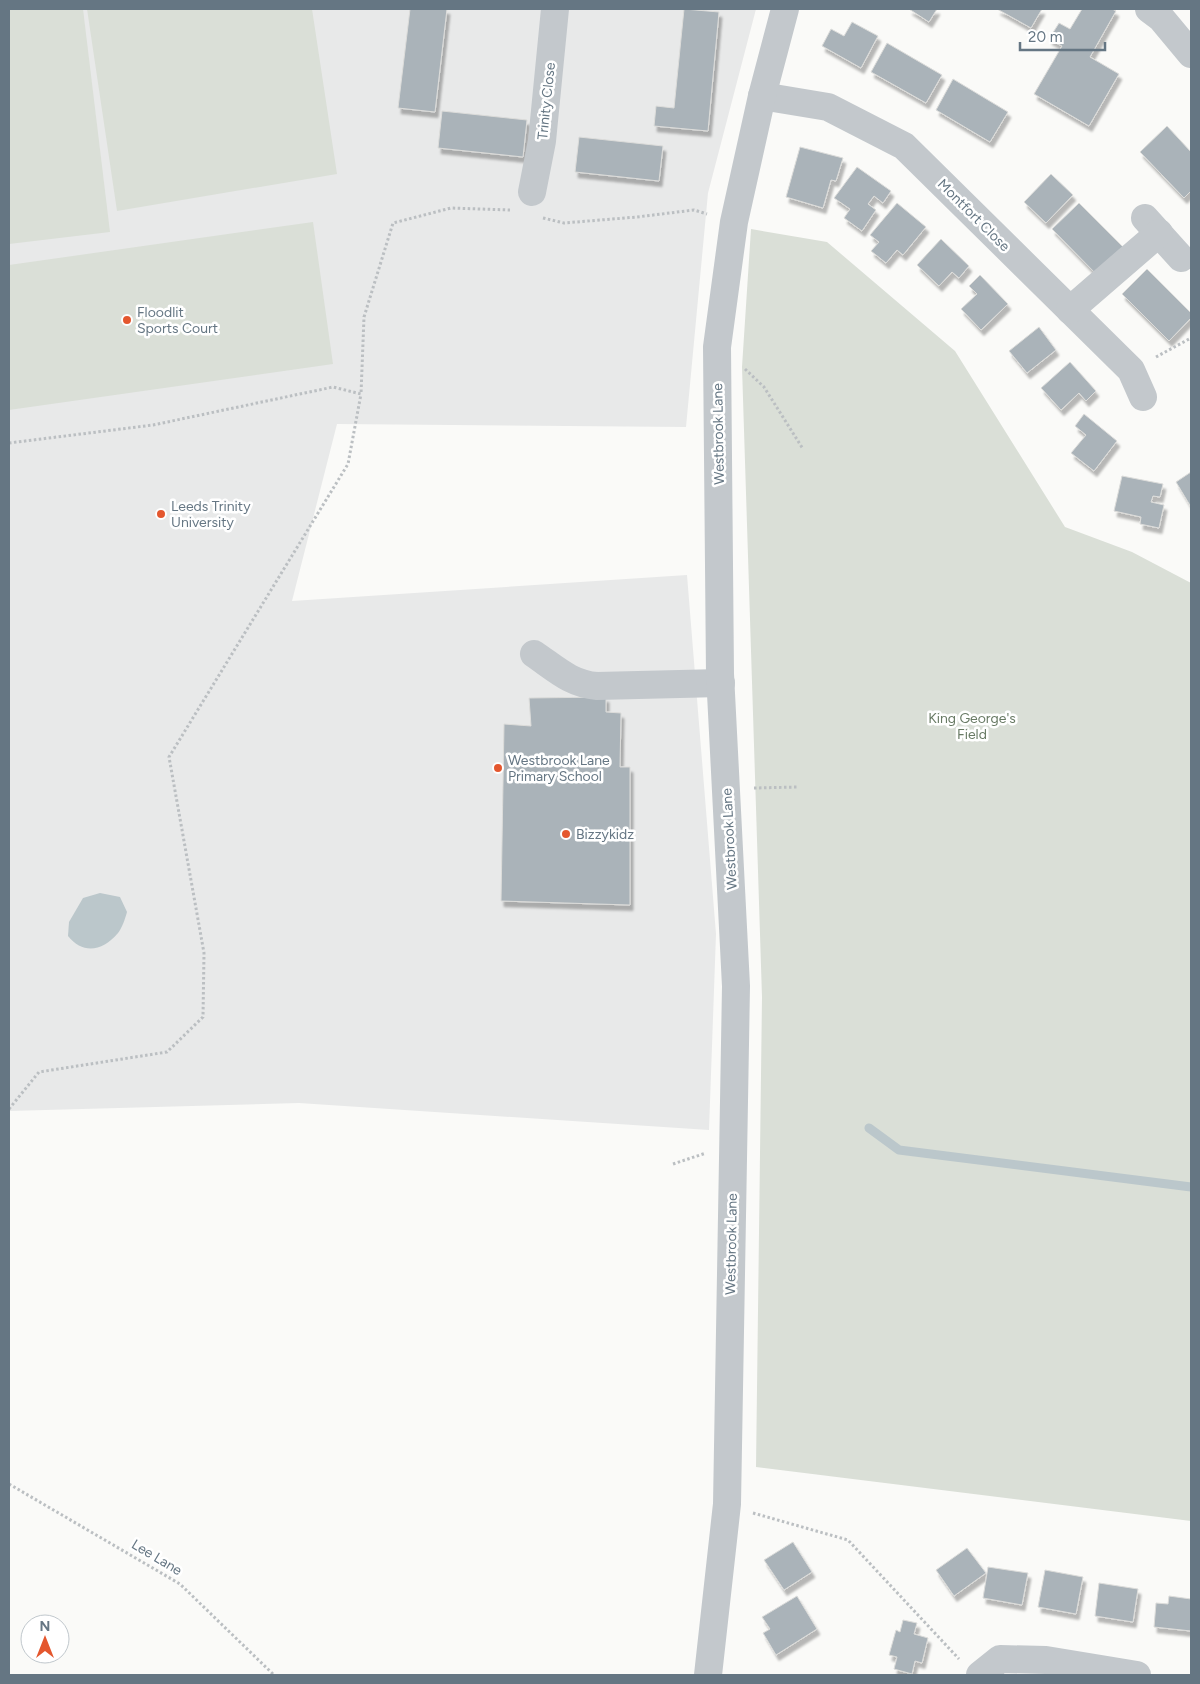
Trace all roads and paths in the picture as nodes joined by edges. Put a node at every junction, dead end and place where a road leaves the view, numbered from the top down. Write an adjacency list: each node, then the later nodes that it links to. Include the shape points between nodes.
1 (555, 9): 6 (street, Trinity Close, via 542,140)
2 (784, 9): 5 (street, Westbrook Lane)
3 (1149, 9): 4 (street, via 1161,18)
4 (1191, 54)
5 (762, 96): 7 (street, Westbrook Lane); 9 (street, Montfort Close, via 828,107 904,146)
6 (528, 207): 7 (path, via 564,223 694,210); 13 (path, via 509,210 451,208 392,223 364,317)
7 (734, 222): 11 (street, Westbrook Lane)
8 (1181, 258): 9 (street, via 1152,225)
9 (1070, 310): 12 (street, Montfort Close)
10 (1191, 338): 12 (path)
11 (717, 347): 16 (path, via 764,387); 18 (street, Westbrook Lane)
12 (1131, 370): 14 (street, Montfort Close)
13 (361, 394): 15 (path, via 333,387 153,425); 21 (path, via 348,464 169,757 204,953 203,1017 167,1052 39,1072)
14 (1143, 397)
15 (9, 443)
16 (803, 449)
17 (534, 654): 18 (street, via 583,685)
18 (721, 683): 20 (street, Westbrook Lane)
19 (798, 787): 20 (path)
20 (726, 788): 23 (street, Westbrook Lane, via 736,986)
21 (9, 1109)
22 (9, 1484): 25 (path, Lee Lane, via 180,1584)
23 (727, 1504): 24 (path, via 848,1540); 26 (street, Westbrook Lane)
24 (971, 1668): 27 (street, via 1000,1659 1046,1660)
25 (274, 1675)
26 (708, 1675)
27 (1137, 1675)

